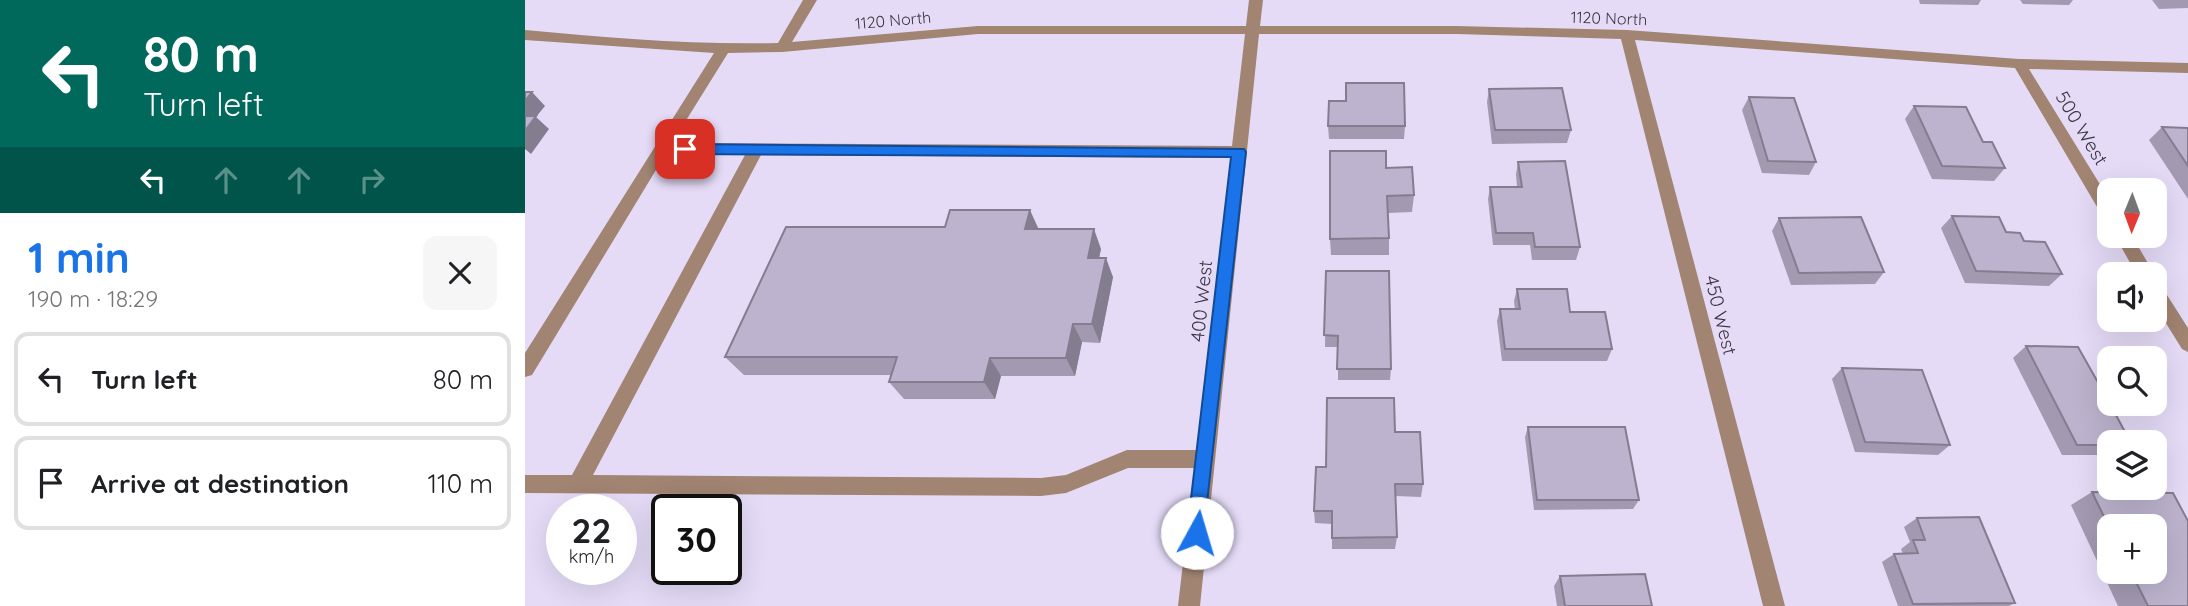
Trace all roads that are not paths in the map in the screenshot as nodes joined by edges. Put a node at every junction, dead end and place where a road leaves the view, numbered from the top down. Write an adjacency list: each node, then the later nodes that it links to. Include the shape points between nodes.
1 (810, 0): 6 (street)
2 (1256, 0): 3 (street, 400 West)
3 (1252, 29): 5 (street, 1120 North); 6 (street, 1120 North, via 978,30); 12 (street, 400 West)
4 (525, 34): 7 (street, 1120 North)
5 (1627, 35): 8 (street, 1120 North); 21 (street, 450 West)
6 (782, 47): 7 (street, 1120 North)
7 (724, 49): 10 (street)
8 (2019, 64): 9 (street, 1120 North); 13 (street, 500 West)
9 (2188, 68)
10 (661, 149): 11 (street); 16 (street)
11 (756, 149): 12 (street); 19 (street)
12 (1239, 152): 17 (street, 400 West)
13 (2097, 194)
14 (2167, 310): 15 (street)
15 (2188, 344)
16 (525, 369)
17 (1205, 459): 19 (street, via 1127,459 1066,484 1041,487); 20 (street, 400 West)
18 (525, 484): 19 (street)
19 (578, 484)
20 (1189, 606)
21 (1774, 606)

